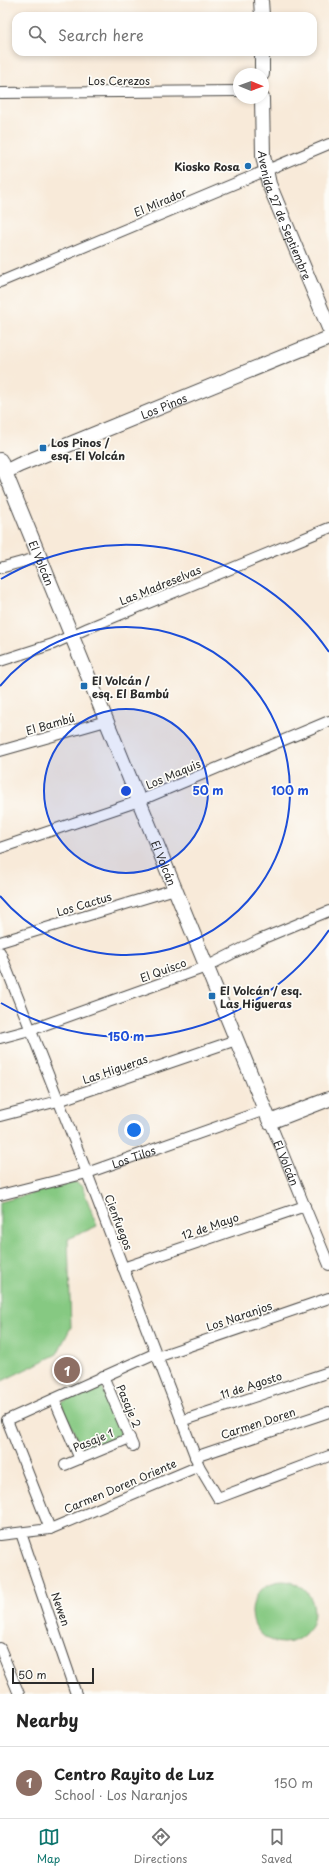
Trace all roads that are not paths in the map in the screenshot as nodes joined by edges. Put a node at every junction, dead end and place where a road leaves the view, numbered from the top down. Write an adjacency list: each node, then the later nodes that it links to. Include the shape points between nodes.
1 (261, 0): 2 (street)
2 (262, 12)
3 (262, 56): 4 (street)
4 (262, 68)
5 (233, 91): 6 (street, Los Cerezos)
6 (0, 93)
7 (262, 104): 9 (street, Avenida 27 de Septiembre, via 262,142)
8 (329, 144): 9 (street, El Mirador)
9 (266, 171): 10 (street, El Mirador); 11 (street, Avenida 27 de Septiembre, via 273,196)
10 (0, 282)
11 (329, 328)
12 (329, 338): 13 (street, Los Pinos)
13 (2, 469): 15 (street, El Volcán)
14 (329, 528): 17 (street, Las Madreselvas)
15 (40, 557): 16 (street); 17 (street, El Volcán)
16 (0, 568)
17 (72, 636): 18 (street, Las Madreselvas); 19 (street, El Volcán)
18 (0, 661)
19 (106, 721): 21 (street, El Bambú); 22 (street, El Volcán)
20 (329, 721): 22 (street, Los Maquis)
21 (0, 751)
22 (139, 801): 23 (street, Los Maquis); 24 (street, El Volcán)
23 (0, 848)
24 (175, 889): 26 (street, Los Cactus); 28 (street, El Volcán)
25 (329, 911): 28 (street, El Quisco, via 259,940)
26 (0, 942)
27 (0, 952): 29 (street, Cienfuegos)
28 (206, 967): 29 (street, El Quisco); 31 (street, El Volcán)
29 (30, 1030): 30 (street, El Quisco); 33 (street, Cienfuegos)
30 (0, 1038)
31 (236, 1040): 33 (street, Las Higueras); 35 (street, El Volcán)
32 (329, 1099): 35 (street, Los Tilos)
33 (58, 1101): 34 (street, Las Higueras); 36 (street, Cienfuegos)
34 (0, 1116)
35 (268, 1116): 36 (street, Los Tilos); 38 (street, El Volcán)
36 (87, 1173): 37 (street, Los Tilos); 40 (street, Cienfuegos)
37 (0, 1195)
38 (305, 1206): 39 (street, El Volcán); 40 (street, 12 de Mayo)
39 (329, 1265)
40 (123, 1268): 42 (street, Cienfuegos)
41 (329, 1298): 42 (street, Los Naranjos)
42 (156, 1355): 44 (street, Los Naranjos); 47 (street, Cienfuegos)
43 (329, 1372): 47 (street, 11 de Agosto)
44 (103, 1376): 45 (street, Los Naranjos); 48 (street, Pasaje 2)
45 (54, 1399): 50 (street); 53 (street, Los Naranjos, via 7,1420)
46 (329, 1412): 51 (street, Carmen Doren)
47 (182, 1421): 51 (street, Cienfuegos)
48 (131, 1442): 50 (street, Pasaje 1)
49 (329, 1456): 51 (street, Cienfuegos, via 218,1498)
50 (80, 1458): 52 (street, Pasaje 1)
51 (197, 1461): 53 (street, Carmen Doren Oriente)
52 (65, 1465)
53 (50, 1529): 54 (street, Carmen Doren Oriente)
54 (21, 1532): 55 (street, Carmen Doren Oriente); 58 (street, Newen)
55 (0, 1535)
56 (0, 1648): 57 (street)
57 (19, 1694)
58 (76, 1694)

